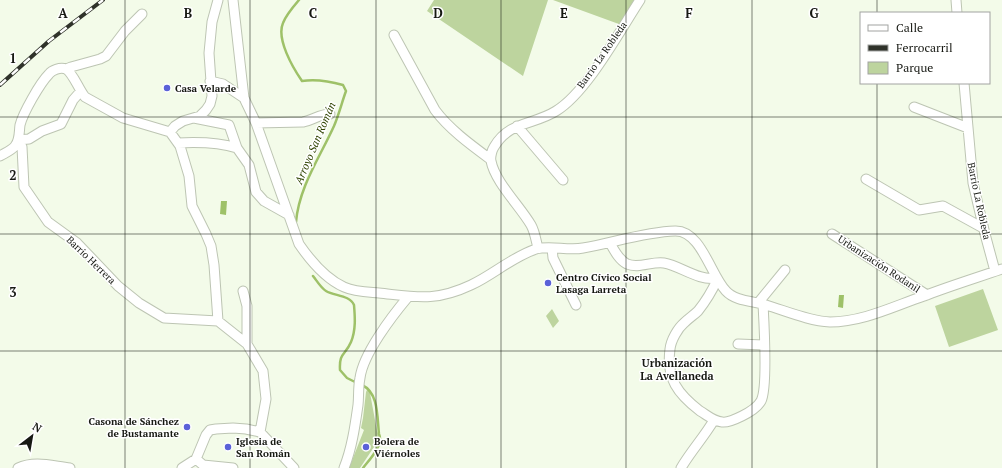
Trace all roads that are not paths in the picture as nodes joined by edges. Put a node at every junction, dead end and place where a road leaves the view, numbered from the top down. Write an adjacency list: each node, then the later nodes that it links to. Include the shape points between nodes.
1 (218, 0): 9 (street, via 212,22 209,52)
2 (233, 0): 12 (street)
3 (640, 0): 17 (street, Barrio La Robleda, via 594,71 569,100 556,111)
4 (956, 0): 5 (street)
5 (957, 12)
6 (142, 14): 8 (street, Barrio Herrera, via 106,56)
7 (394, 35): 24 (street, via 440,117)
8 (66, 69): 11 (street); 20 (street, Barrio Herrera, via 53,71 46,78 28,106 20,125)
9 (210, 81): 12 (street, via 223,84); 15 (street, via 210,104 200,116)
10 (964, 84): 18 (street, Barrio La Robleda)
11 (80, 92): 19 (street, via 123,118); 20 (street, via 73,100 62,124 28,139)
12 (244, 98): 16 (street)
13 (914, 107): 18 (street)
14 (330, 114): 16 (street, via 319,115 304,122)
15 (194, 118): 19 (street, via 182,121); 22 (street, via 227,124)
16 (256, 123): 27 (street)
17 (517, 126): 24 (street, Barrio La Robleda, via 499,138); 26 (street)
18 (968, 128): 28 (street, Barrio La Robleda, via 973,183)
19 (170, 132): 21 (street)
20 (18, 140): 23 (street, via 15,147); 41 (street, Barrio Herrera, via 22,147 24,187 48,222 77,243 118,286 139,304 164,318)
21 (178, 143): 22 (street, via 209,143); 41 (street, via 189,176 192,206 211,246)
22 (237, 148): 27 (street, via 249,165 259,197)
23 (0, 156)
24 (490, 160): 31 (street, via 494,171 532,227)
25 (866, 179): 28 (street, via 919,210 943,206)
26 (563, 180)
27 (289, 215): 38 (street, via 299,244 306,254 336,282 355,291)
28 (983, 228): 34 (street, Barrio La Robleda)
29 (832, 234): 37 (street, Urbanización Rodanil)
30 (610, 243): 32 (street, via 581,249); 35 (street, via 627,263 636,266 660,262 708,279); 35 (street, via 652,234 684,232 699,246)
31 (538, 248): 32 (street); 38 (street, via 468,287 437,296)
32 (552, 248): 40 (street, via 553,258)
33 (785, 270): 39 (street)
34 (999, 270): 37 (street)
35 (716, 279): 39 (street, via 726,292 735,298); 45 (street, via 708,298 683,324 670,348 672,375 679,392)
36 (243, 291): 42 (street, via 247,306)
37 (927, 295): 39 (street, via 859,319 834,322 809,318)
38 (408, 297): 53 (street, via 393,314 363,365 349,454)
39 (761, 304): 44 (street)
40 (576, 305)
41 (218, 321): 42 (street)
42 (248, 344): 46 (street, via 263,371 266,388)
43 (738, 344): 44 (street)
44 (764, 345): 45 (street, via 763,394 760,402 750,412 737,418 723,422)
45 (714, 420): 54 (street)
46 (260, 432): 47 (street, via 233,428 210,430); 52 (street)
47 (196, 459): 50 (street); 51 (street, via 203,465)
48 (18, 468): 49 (street, via 40,463)
49 (70, 468)
50 (182, 468)
51 (233, 468)
52 (294, 468)
53 (344, 468)
54 (681, 468)

